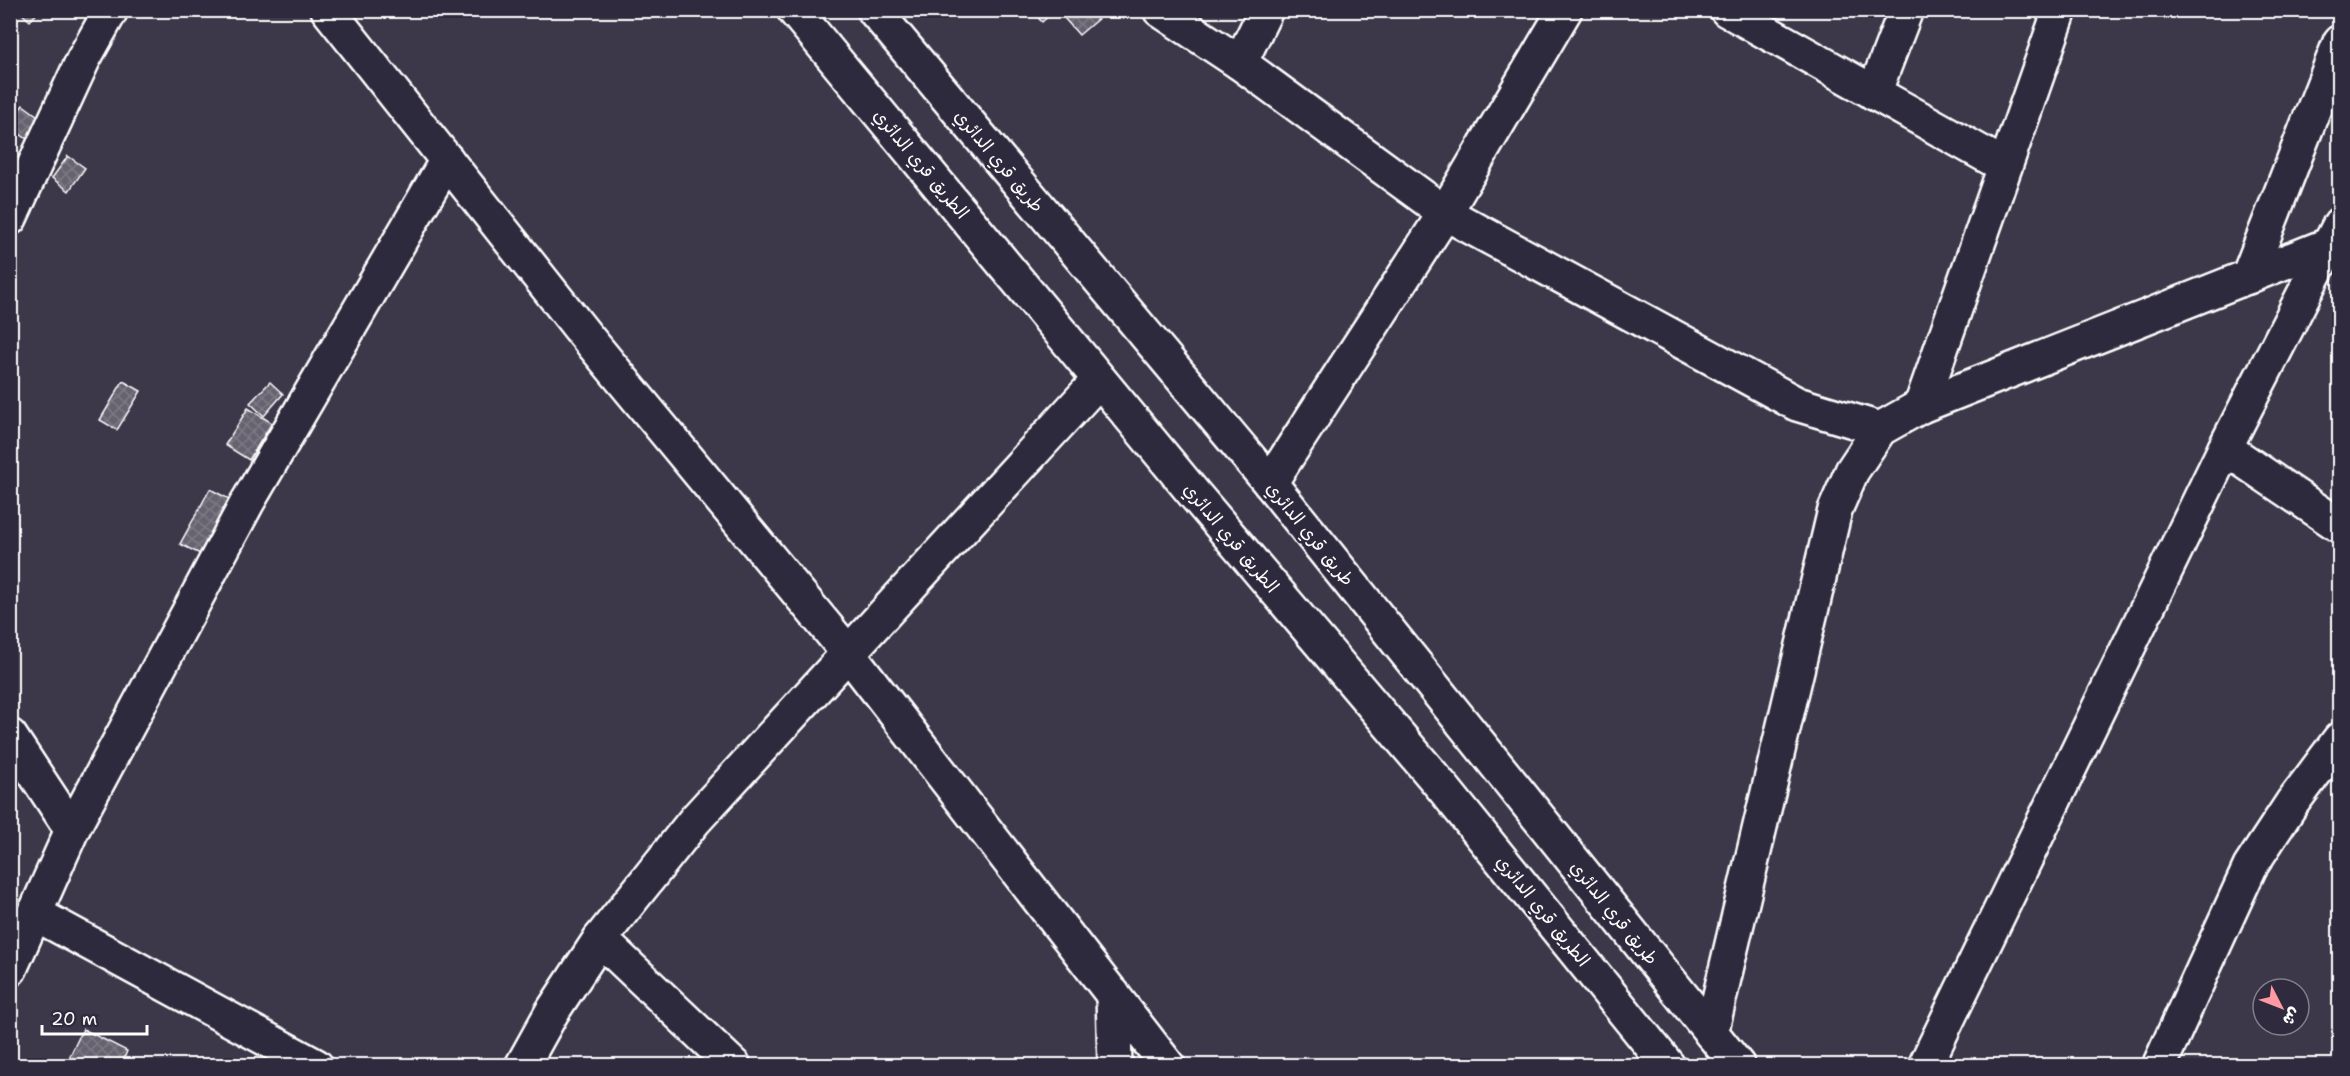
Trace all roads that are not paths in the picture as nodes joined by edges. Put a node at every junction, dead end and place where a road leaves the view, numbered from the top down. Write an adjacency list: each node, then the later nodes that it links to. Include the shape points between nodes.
1 (111, 10): 17 (main road)
2 (328, 10): 14 (main road)
3 (794, 10): 20 (main road, الطريق قري الدائري)
4 (874, 10): 24 (main road, طريق قري الدائري)
5 (1160, 10): 12 (main road)
6 (1266, 10): 12 (main road)
7 (1565, 10): 16 (main road)
8 (1727, 10): 13 (main road)
9 (1906, 10): 13 (main road)
10 (2060, 10): 15 (main road)
11 (2340, 42): 19 (main road)
12 (1240, 63): 16 (main road)
13 (1874, 93): 15 (main road)
14 (447, 160): 26 (main road, via 586,336); 29 (main road, via 247,503)
15 (2005, 166): 21 (main road)
16 (1444, 213): 22 (main road, via 1797,404); 24 (main road)
17 (10, 218)
18 (2334, 235): 19 (main road); 23 (main road)
19 (2248, 277): 21 (main road)
20 (1099, 380): 26 (main road); 40 (main road, الطريق قري الدائري, via 1444,789)
21 (1921, 406): 22 (main road)
22 (1880, 429): 34 (main road, via 1852,471 1835,510)
23 (2225, 448): 25 (main road); 42 (main road)
24 (1270, 483): 34 (main road, طريق قري الدائري)
25 (2340, 526)
26 (849, 654): 31 (main road, via 695,820); 33 (main road)
27 (10, 736): 29 (main road)
28 (2340, 740): 43 (main road, via 2250,867)
29 (72, 830): 30 (main road)
30 (33, 913): 32 (main road); 35 (main road)
31 (600, 939): 36 (main road); 37 (main road)
32 (10, 969)
33 (1113, 994): 38 (main road); 39 (main road)
34 (1711, 1033): 41 (main road, طريق قري الدائري)
35 (316, 1065)
36 (522, 1065)
37 (734, 1065)
38 (1115, 1065)
39 (1168, 1065)
40 (1668, 1065)
41 (1738, 1065)
42 (1925, 1065)
43 (2159, 1065)

